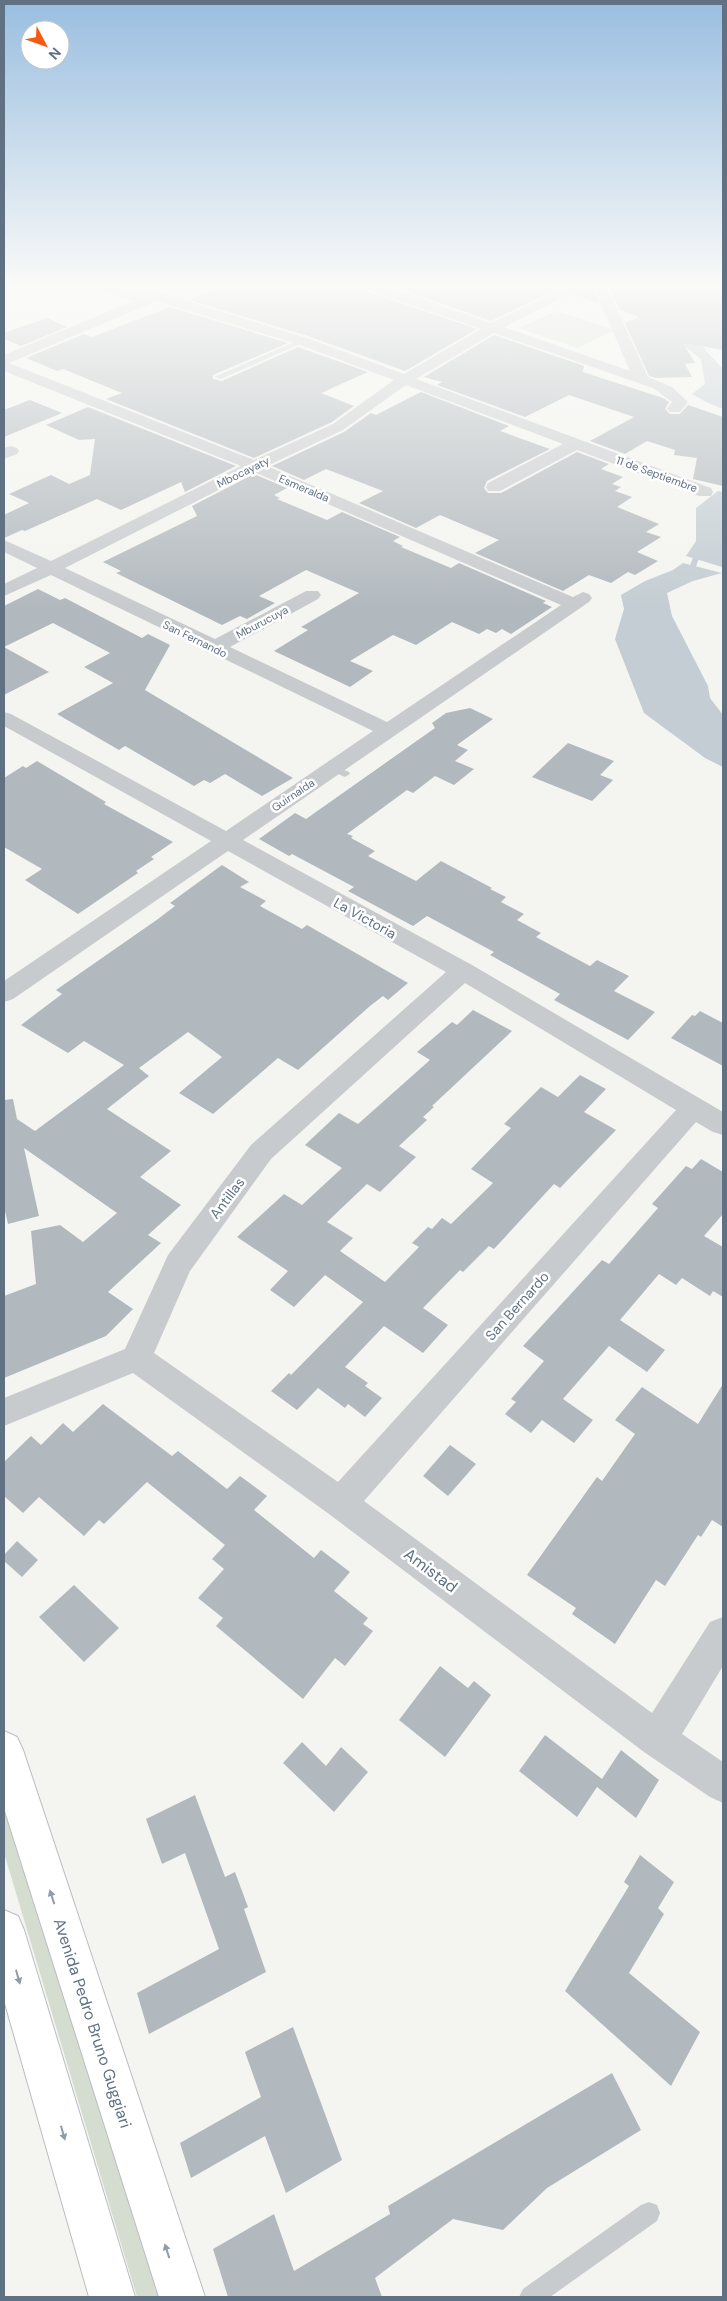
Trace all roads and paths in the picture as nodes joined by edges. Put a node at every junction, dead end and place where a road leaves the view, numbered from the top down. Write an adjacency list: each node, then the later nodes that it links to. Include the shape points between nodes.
1 (70, 392): 7 (street, Esmeralda)
2 (387, 392): 7 (street, Mbocayaty, via 338,428)
3 (437, 392): 6 (street, 11 de Septiembre)
4 (672, 392): 5 (street, via 680,402)
5 (675, 409)
6 (576, 444): 8 (street); 9 (street, 11 de Septiembre)
7 (254, 466): 11 (street, Mbocayaty); 14 (street, Esmeralda)
8 (494, 487)
9 (706, 492)
10 (4, 545): 11 (street, San Fernando)
11 (49, 568): 12 (street, Mbocayaty); 15 (street, San Fernando)
12 (4, 591)
13 (312, 596): 15 (street, Mburucuya)
14 (578, 601): 17 (street, Guirnalda)
15 (213, 648): 17 (street, San Fernando)
16 (4, 718): 18 (street, La Victoria)
17 (387, 730): 20 (street, Guirnalda, via 339,771)
18 (28, 731): 19 (street); 20 (street, La Victoria)
19 (4, 744)
20 (226, 841): 21 (street, La Victoria); 22 (street, Guirnalda)
21 (462, 971): 23 (street, La Victoria); 25 (street, Antillas, via 261,1152 178,1264)
22 (4, 992)
23 (693, 1108): 24 (street, La Victoria); 27 (street, San Bernardo)
24 (723, 1124)
25 (136, 1358): 26 (street); 27 (street, Amistad)
26 (4, 1412)
27 (341, 1503): 29 (street, Amistad)
28 (723, 1634): 29 (street)
29 (657, 1739): 31 (street, Amistad)
30 (4, 1750): 35 (main road, Avenida Pedro Bruno Guggiari, one-way to 30)
31 (723, 1784)
32 (4, 1930): 34 (main road, one-way to 34)
33 (649, 2213): 36 (lane)
34 (112, 2297)
35 (182, 2297)
36 (531, 2297)

